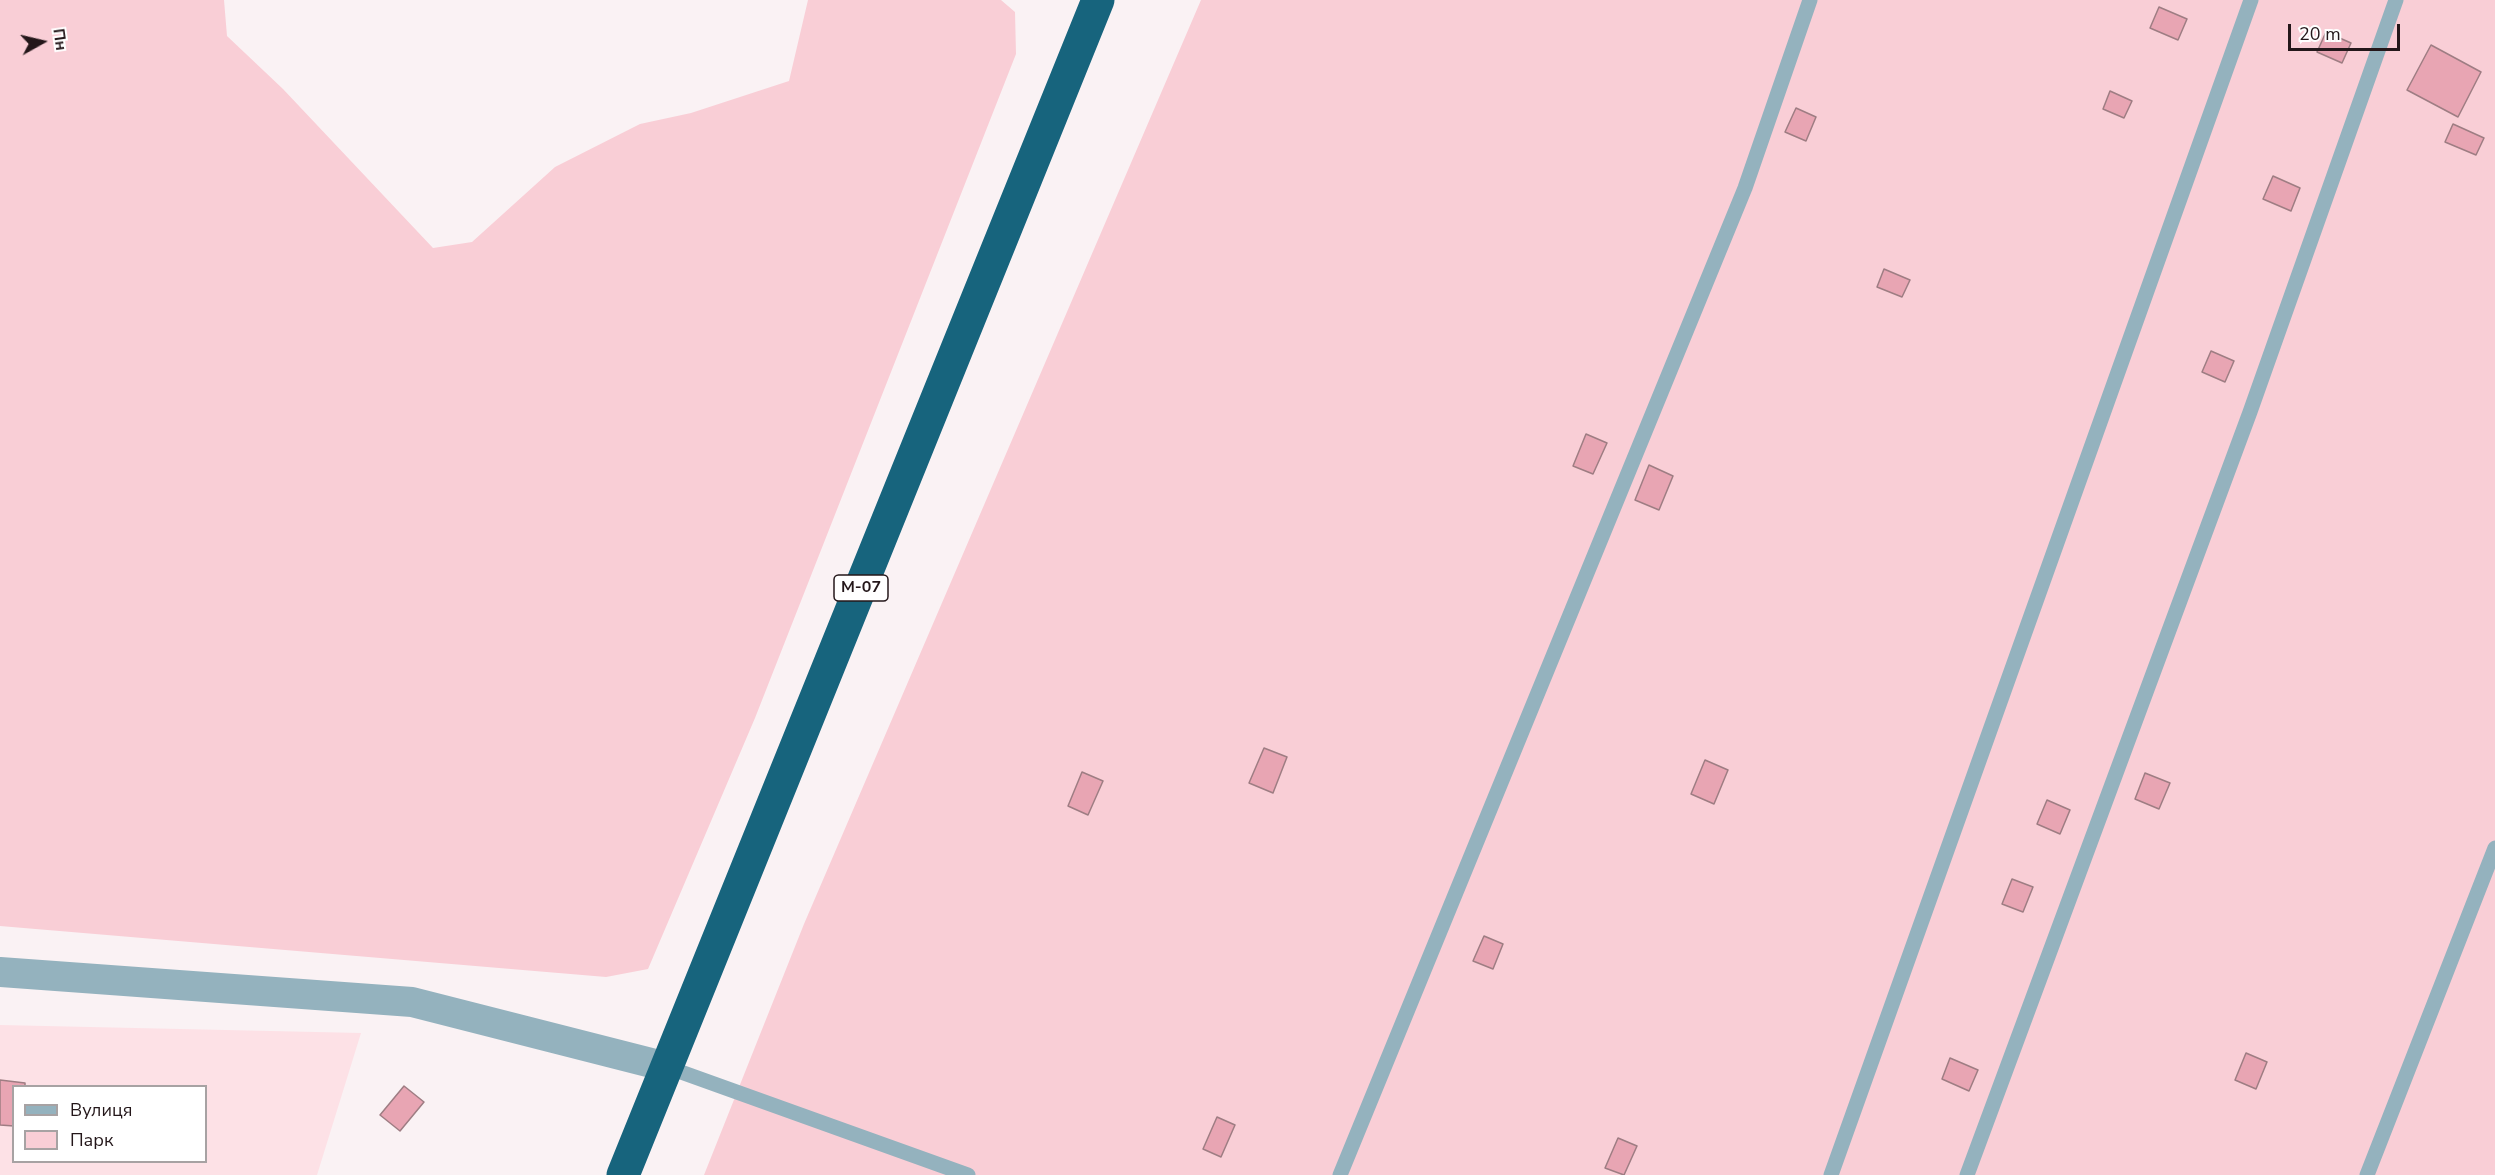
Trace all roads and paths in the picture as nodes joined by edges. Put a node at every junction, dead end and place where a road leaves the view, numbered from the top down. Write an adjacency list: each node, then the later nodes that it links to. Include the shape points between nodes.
1 (1098, 0): 7 (highway, М-07)
2 (1810, 0): 10 (lane, via 1745,188)
3 (2251, 0): 11 (lane)
4 (2396, 0): 12 (lane, via 2250,412)
5 (2495, 848): 13 (lane)
6 (0, 972): 7 (street, via 412,1002)
7 (667, 1067): 8 (highway, М-07); 9 (lane)
8 (623, 1175)
9 (968, 1175)
10 (1340, 1175)
11 (1831, 1175)
12 (1967, 1175)
13 (2367, 1175)

